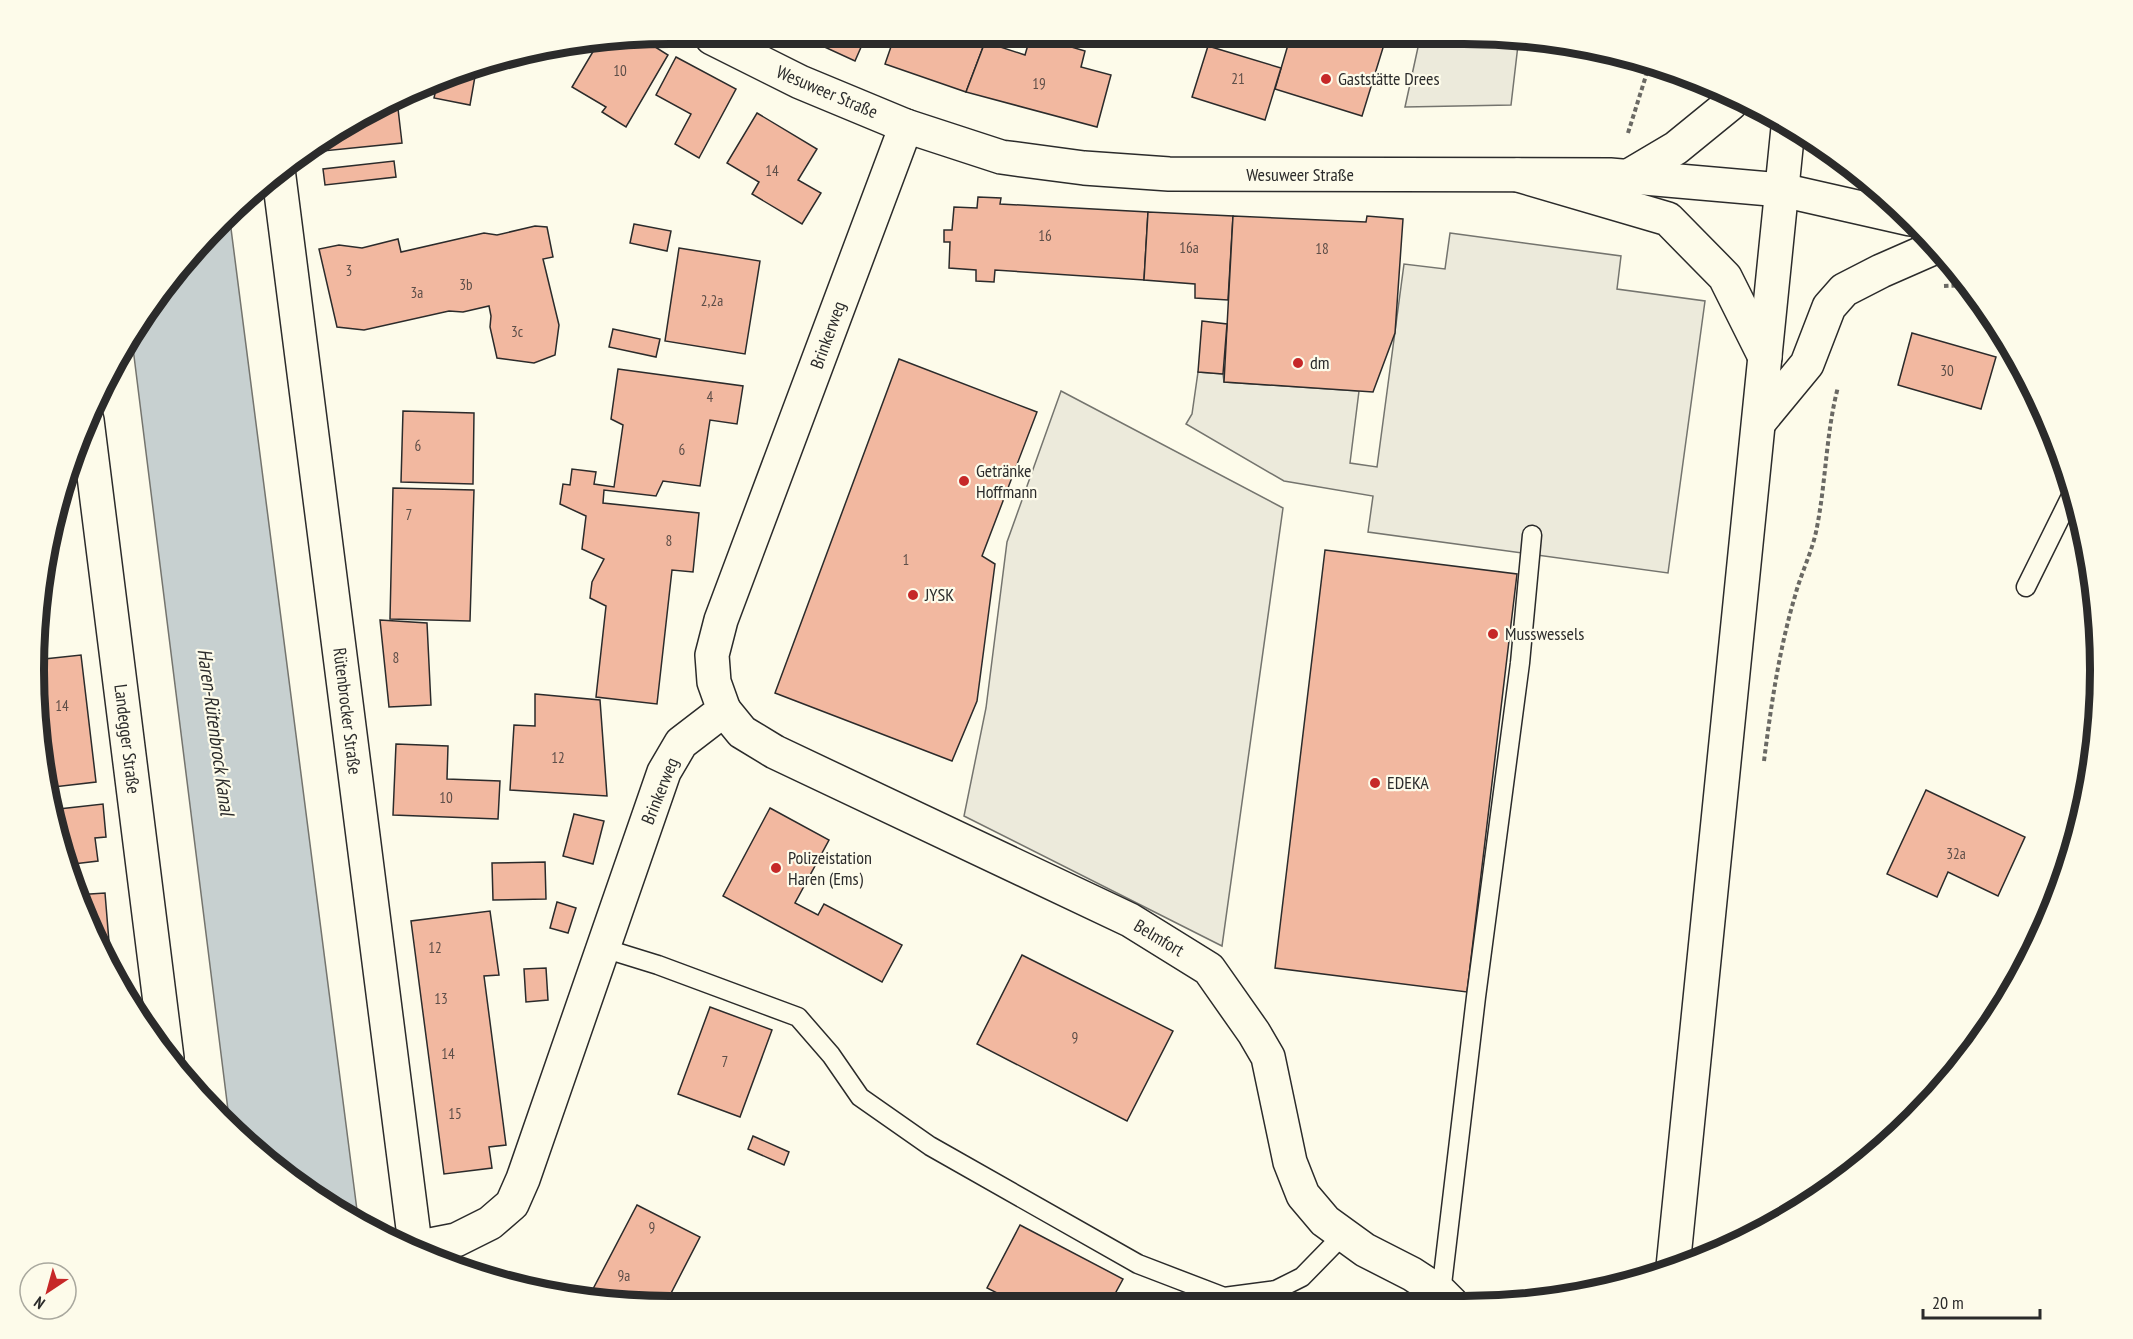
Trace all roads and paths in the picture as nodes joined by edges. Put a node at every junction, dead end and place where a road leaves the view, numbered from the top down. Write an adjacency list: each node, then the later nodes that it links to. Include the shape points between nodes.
1 (722, 44): 4 (main road, Wesuweer Straße, via 800,82)
2 (1647, 72): 7 (path)
3 (1730, 104): 7 (main road, via 1676,148)
4 (906, 126): 6 (main road, Wesuweer Straße, via 1001,157 1084,168 1169,174); 19 (main road, Brinkerweg, via 722,620 712,654 714,682)
5 (1787, 134): 9 (main road)
6 (1518, 175): 7 (main road, Wesuweer Straße); 12 (main road, via 1668,219 1725,277)
7 (1618, 176): 9 (main road, Wesuweer Straße)
8 (279, 180): 24 (main road, Rütenbrocker Straße)
9 (1782, 190): 10 (main road, Wesuweer Straße); 12 (main road)
10 (1893, 215)
11 (1928, 250): 14 (main road, via 1844,290 1829,307 1807,364)
12 (1765, 357): 14 (main road)
13 (1840, 379): 20 (path, via 1832,409 1817,529 1794,597)
14 (1760, 421): 26 (main road)
15 (89, 436): 22 (main road, Landegger Straße)
16 (2067, 504): 18 (lane)
17 (1532, 535): 30 (lane, via 1520,663 1476,997)
18 (2026, 587)
19 (724, 710): 21 (main road, Brinkerweg, via 681,743 664,772); 23 (main road, Belmfort, via 742,732 775,752 1130,920 1209,969 1268,1057 1290,1162 1303,1195 1325,1221)
20 (1763, 767)
21 (603, 948): 25 (main road, Brinkerweg, via 512,1204 490,1223 456,1240); 27 (lane, via 798,1017 860,1097 930,1146 1138,1264)
22 (165, 1039)
23 (1343, 1234): 28 (lane, via 1302,1277 1276,1290); 29 (main road, Belmfort)
24 (415, 1241)
25 (428, 1247)
26 (1674, 1259)
27 (1221, 1296)
28 (1231, 1296)
29 (1442, 1296)
30 (1446, 1296)

